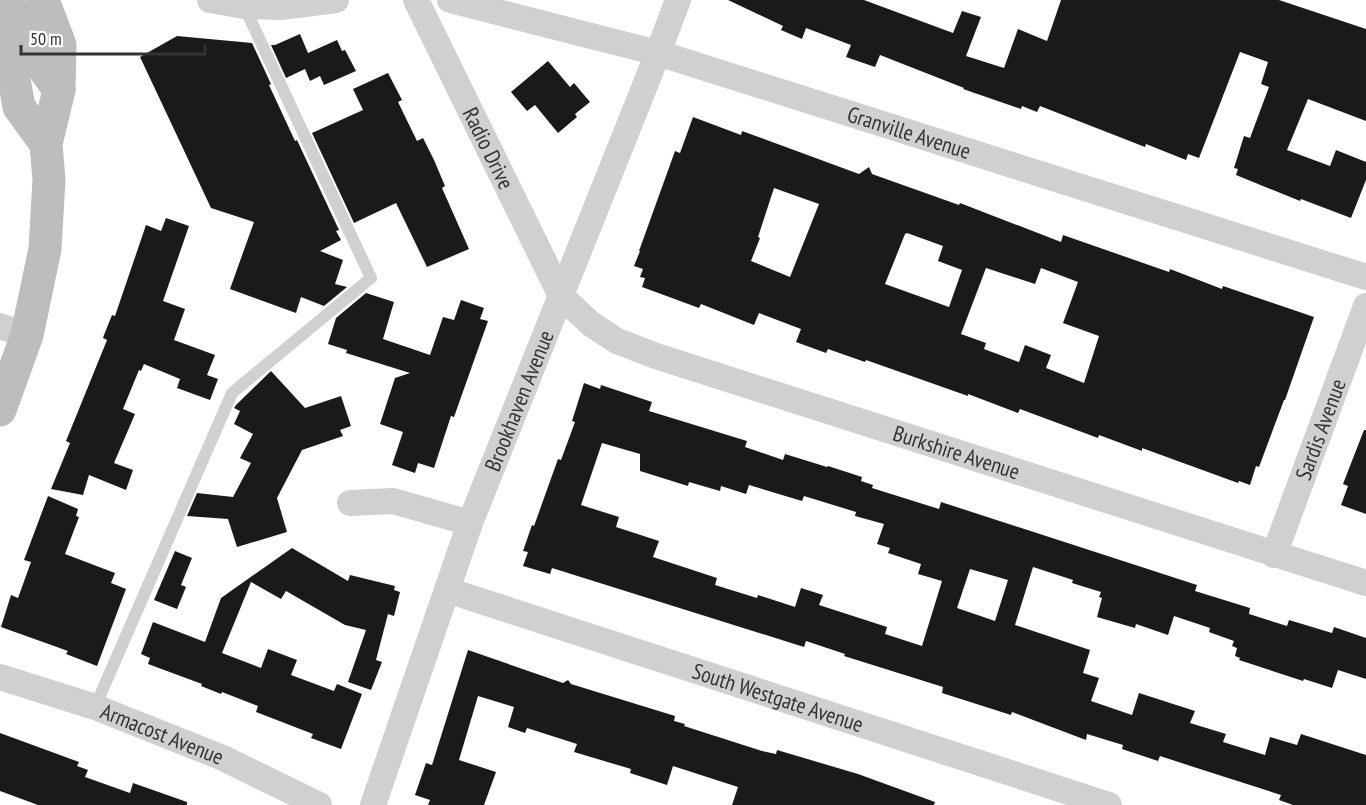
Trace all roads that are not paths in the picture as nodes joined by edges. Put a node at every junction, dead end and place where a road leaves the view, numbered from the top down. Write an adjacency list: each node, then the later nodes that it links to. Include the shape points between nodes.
1 (8, 0): 11 (main road, via 27,44)
2 (43, 0): 11 (main road, via 60,45)
3 (210, 0): 8 (street)
4 (336, 0): 8 (street, via 281,7)
5 (416, 0): 14 (street, Radio Drive)
6 (450, 0): 10 (street, Granville Avenue)
7 (678, 0): 10 (street, Brookhaven Avenue)
8 (243, 3): 24 (lane, via 371,278 232,393)
9 (0, 28): 12 (main road, via 9,52 19,106)
10 (658, 53): 13 (street, Granville Avenue); 14 (street, Brookhaven Avenue)
11 (59, 90): 12 (main road)
12 (46, 144): 16 (main road, via 50,180 45,249)
13 (1366, 277)
14 (561, 296): 19 (street, Brookhaven Avenue); 20 (street, Burkshire Avenue, via 591,324 617,341 656,356)
15 (1366, 306): 20 (street, Sardis Avenue)
16 (14, 330): 17 (main road)
17 (0, 410)
18 (350, 503): 19 (street, via 393,501)
19 (470, 523): 22 (street, Brookhaven Avenue)
20 (1274, 555): 21 (street, Burkshire Avenue)
21 (1366, 583)
22 (447, 590): 26 (street, Brookhaven Avenue); 27 (street, South Westgate Avenue)
23 (0, 677): 24 (street, Armacost Avenue)
24 (95, 707): 25 (street, Armacost Avenue, via 223,758)
25 (318, 805)
26 (373, 805)
27 (1109, 805)

